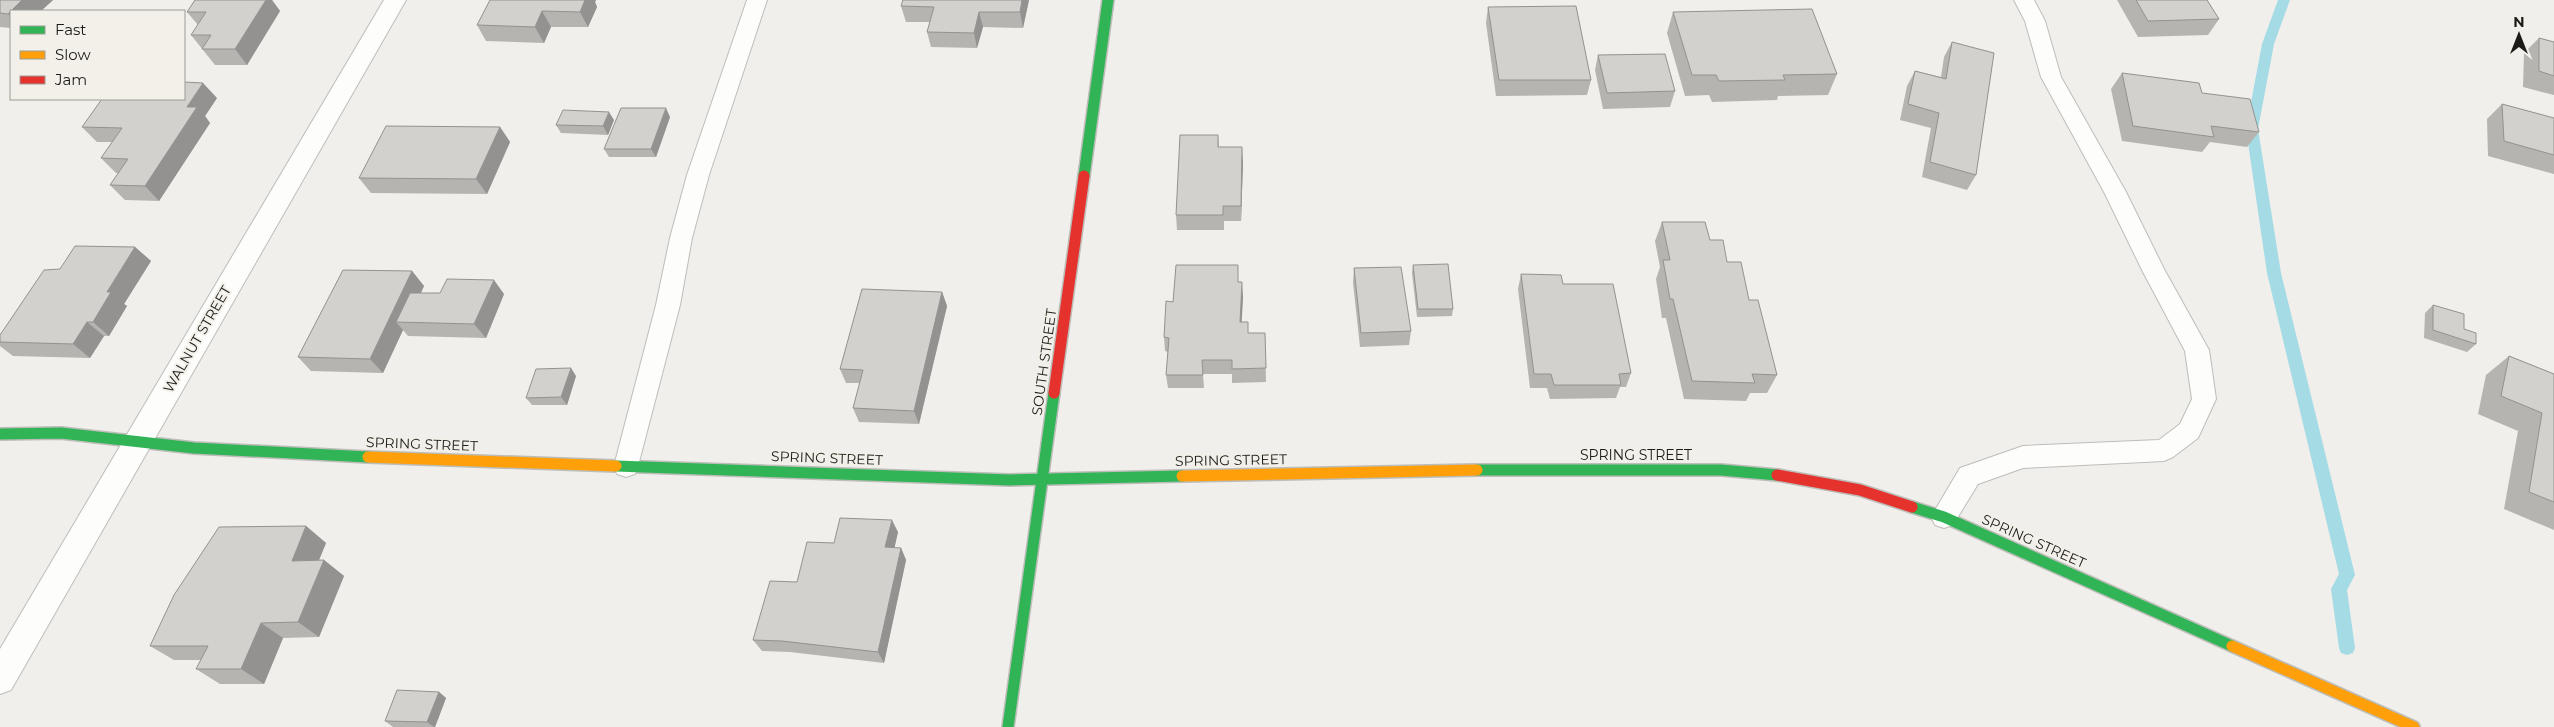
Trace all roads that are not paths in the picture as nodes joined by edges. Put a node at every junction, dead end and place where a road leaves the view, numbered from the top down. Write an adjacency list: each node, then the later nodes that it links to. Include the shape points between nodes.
1 (395, 0): 6 (street, WALNUT STREET)
2 (757, 0): 7 (lane, via 696,184)
3 (1108, 0): 8 (street, SOUTH STREET)
4 (2024, 0): 9 (lane, via 2035,21 2051,77 2197,350 2204,399 2190,431 2164,450 2023,457 1969,476)
5 (0, 434): 6 (street, SPRING STREET, via 61,434)
6 (137, 442): 7 (street, SPRING STREET, via 318,455); 10 (street, WALNUT STREET)
7 (626, 466): 8 (street, SPRING STREET)
8 (1043, 479): 9 (street, SPRING STREET, via 1447,470 1721,470 1860,490); 11 (street, SOUTH STREET)
9 (1944, 517): 12 (street, SPRING STREET)
10 (0, 680)
11 (1008, 727)
12 (2414, 727)

